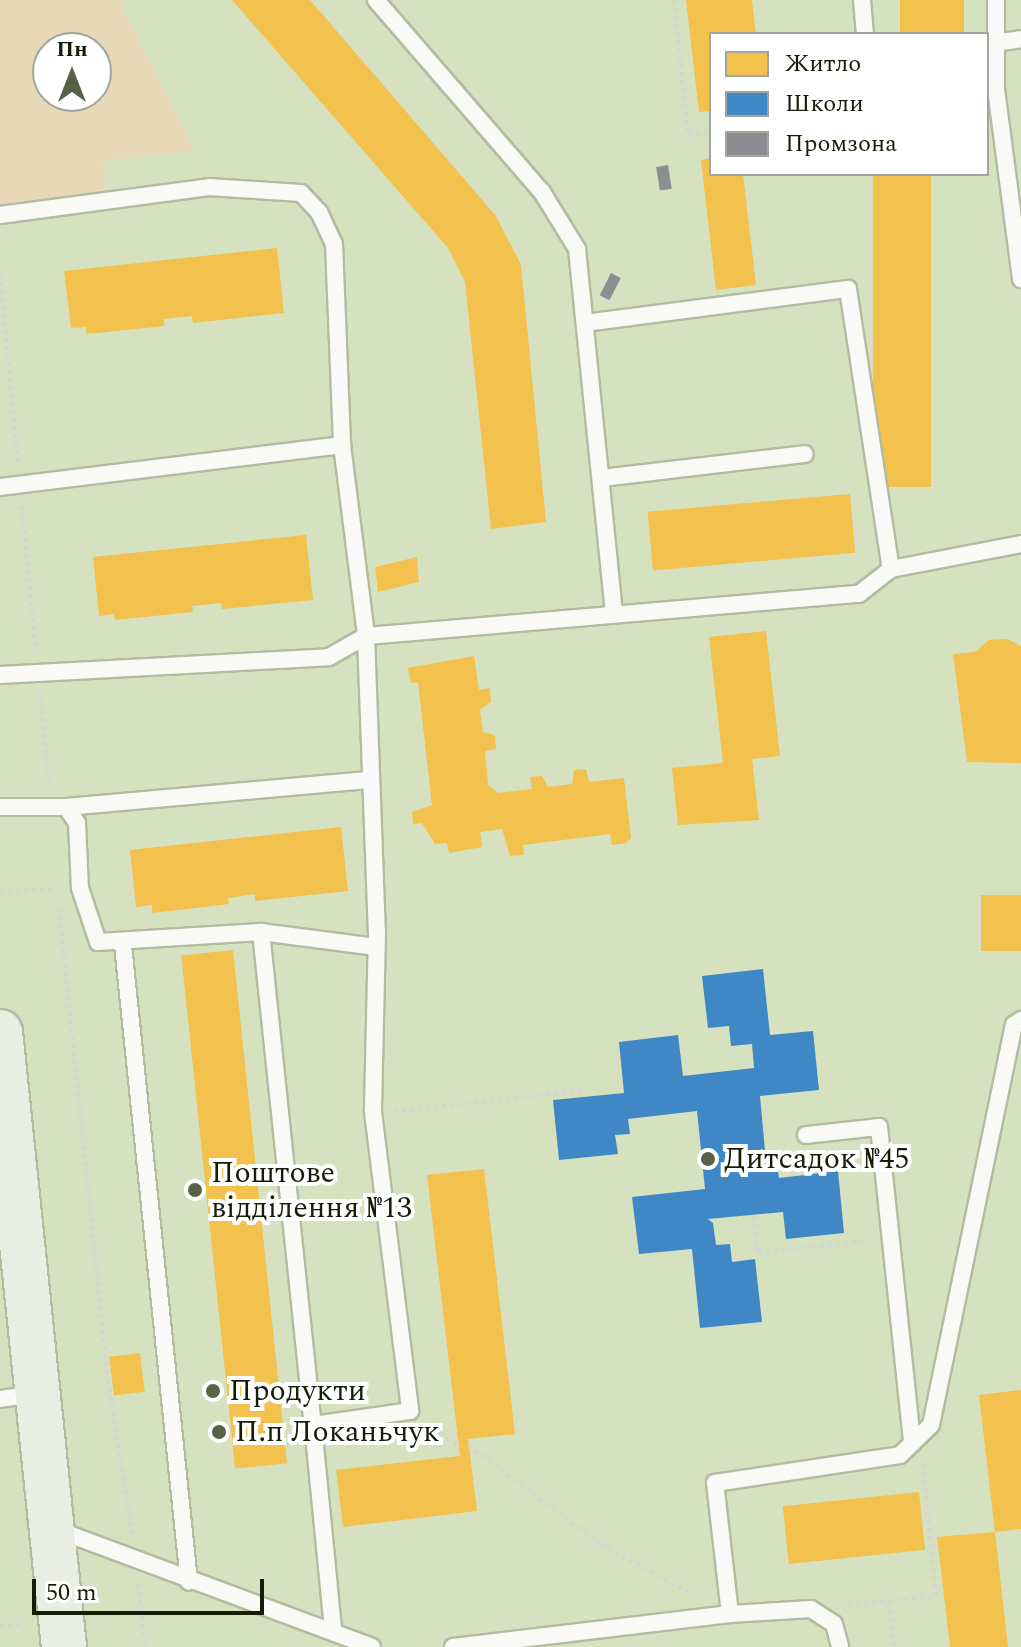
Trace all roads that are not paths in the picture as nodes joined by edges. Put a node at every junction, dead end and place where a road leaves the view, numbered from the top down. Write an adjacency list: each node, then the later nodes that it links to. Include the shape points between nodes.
1 (376, 0): 9 (lane, via 542,192 577,249)
2 (862, 0): 4 (lane)
3 (996, 0): 6 (lane)
4 (865, 32)
5 (1021, 39): 6 (lane)
6 (994, 43): 8 (lane)
7 (0, 215): 10 (lane, via 209,187 301,193 319,212 334,244)
8 (1021, 279)
9 (585, 323): 12 (lane); 15 (lane, via 848,289)
10 (342, 445): 13 (lane); 17 (lane)
11 (805, 454): 12 (lane)
12 (601, 478): 16 (lane)
13 (0, 487)
14 (1021, 544): 15 (lane)
15 (891, 569): 16 (lane, via 859,594)
16 (614, 614): 17 (lane)
17 (366, 636): 18 (lane, via 329,657); 19 (lane)
18 (0, 675)
19 (371, 780): 21 (lane); 24 (lane)
20 (0, 807): 21 (lane)
21 (59, 807): 23 (lane, via 77,823 80,888 98,942)
22 (261, 932): 23 (lane); 24 (lane); 29 (lane)
23 (123, 945): 32 (lane)
24 (376, 947): 29 (lane, via 373,1112 410,1411)
25 (1021, 1020): 30 (lane, via 1014,1025 931,1425)
26 (1, 1047): 28 (main road)
27 (806, 1135): 30 (lane, via 879,1127)
28 (18, 1396): 31 (main road)
29 (313, 1425): 34 (lane)
30 (912, 1443): 33 (lane, via 900,1455 715,1483)
31 (52, 1528): 32 (lane); 35 (main road)
32 (189, 1582): 34 (lane)
33 (730, 1614): 37 (lane); 38 (lane, via 811,1609 834,1624)
34 (333, 1629): 36 (lane)
35 (64, 1647)
36 (372, 1647)
37 (453, 1647)
38 (840, 1647)

